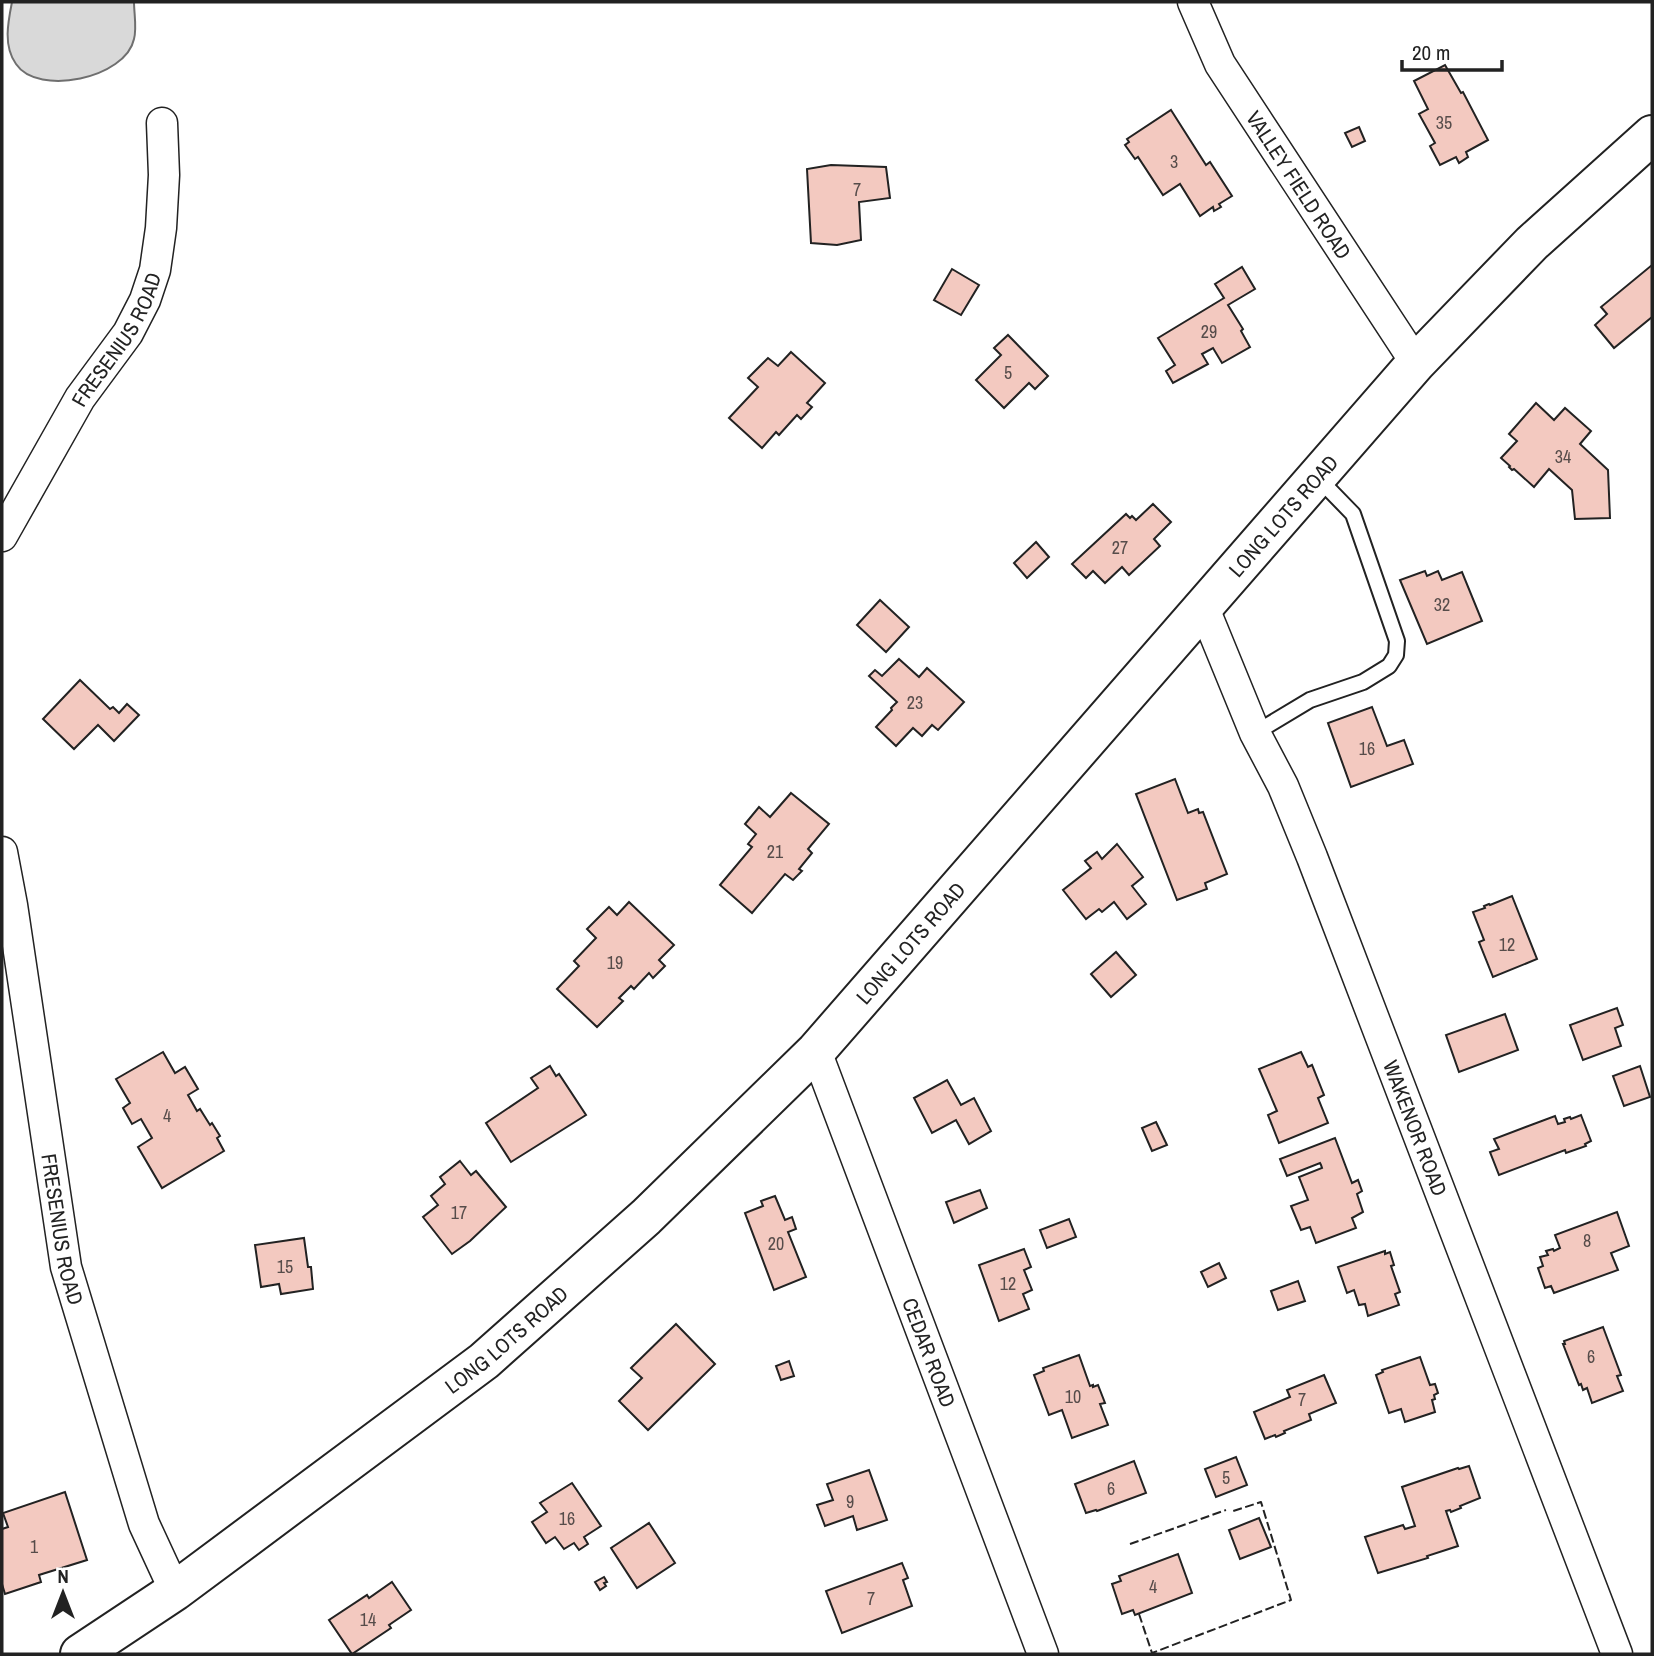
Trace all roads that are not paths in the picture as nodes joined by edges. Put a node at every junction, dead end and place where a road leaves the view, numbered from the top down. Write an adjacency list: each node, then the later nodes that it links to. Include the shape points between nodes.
1 (1193, 2): 4 (street, VALLEY FIELD ROAD, via 1220,64)
2 (162, 122): 6 (street, FRESENIUS ROAD, via 161,228 145,300 128,333 80,398)
3 (1652, 135): 4 (main road, LONG LOTS ROAD, via 1532,243)
4 (1416, 363): 5 (main road, LONG LOTS ROAD)
5 (1316, 477): 7 (main road, LONG LOTS ROAD); 8 (lane, via 1353,514 1397,641 1396,655 1389,666 1363,682 1310,701)
6 (2, 536)
7 (1203, 606): 8 (street, WAKENOR ROAD); 10 (main road, LONG LOTS ROAD)
8 (1255, 733): 14 (street, WAKENOR ROAD, via 1312,857)
9 (2, 852): 11 (street, FRESENIUS ROAD, via 66,1267 144,1524)
10 (816, 1051): 11 (main road, LONG LOTS ROAD, via 646,1217 484,1361); 13 (street, CEDAR ROAD)
11 (176, 1591): 12 (main road, LONG LOTS ROAD)
12 (80, 1654)
13 (1044, 1654)
14 (1617, 1654)

